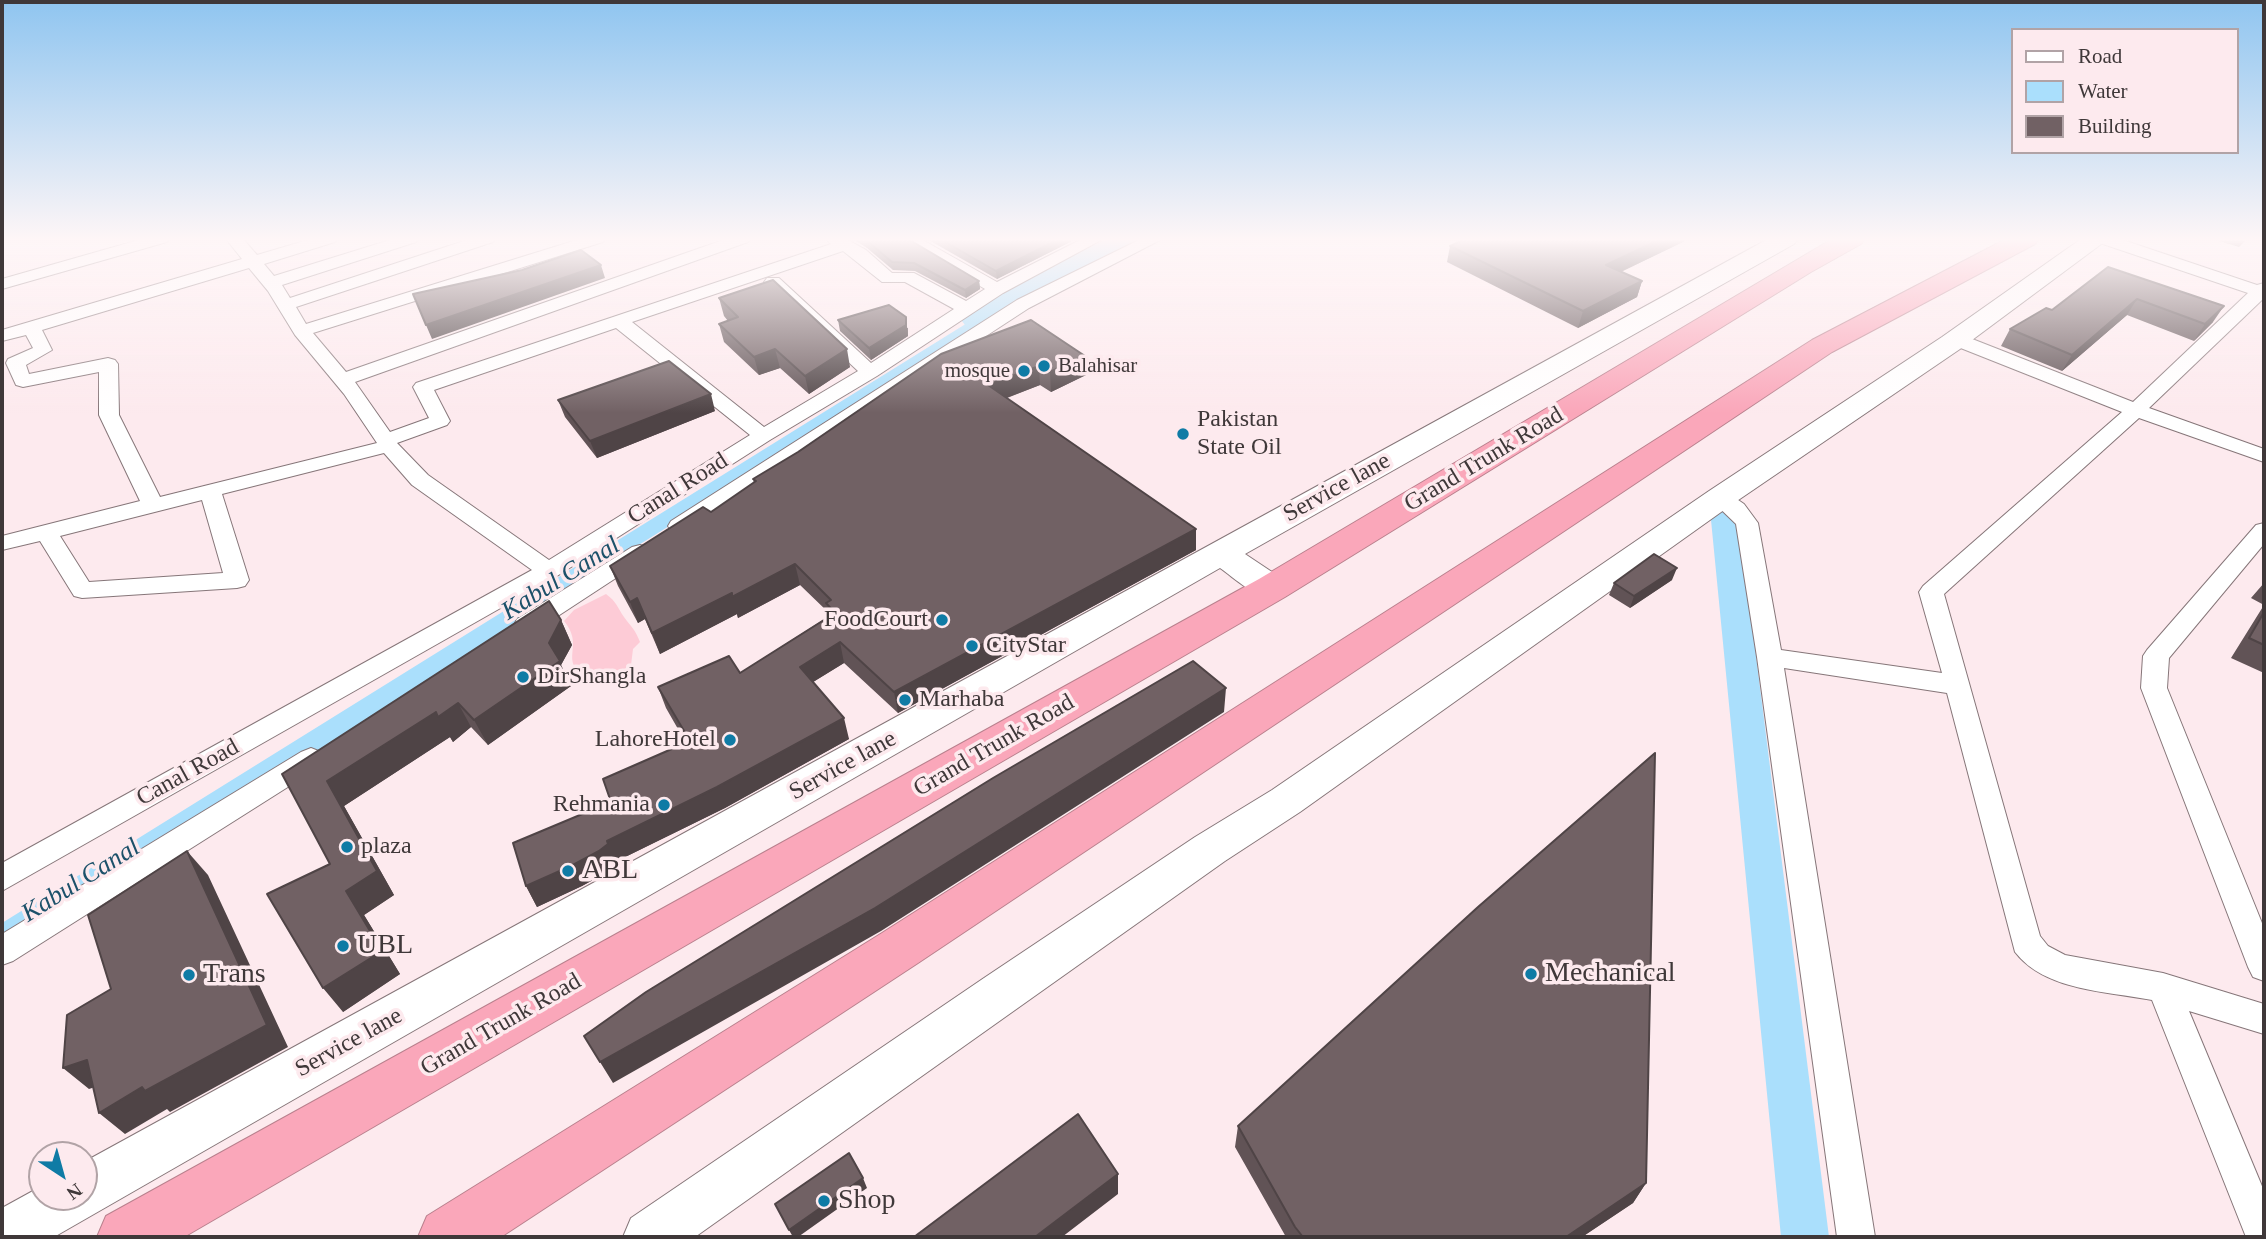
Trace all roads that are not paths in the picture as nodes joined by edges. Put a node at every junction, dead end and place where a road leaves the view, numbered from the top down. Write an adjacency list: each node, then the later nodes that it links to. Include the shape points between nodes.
1 (135, 297): 20 (street)
2 (280, 297): 17 (street)
3 (310, 297): 17 (street)
4 (410, 297): 21 (street)
5 (578, 297): 26 (street)
6 (692, 297): 19 (street)
7 (789, 297): 25 (street)
8 (945, 297): 18 (street)
9 (986, 297): 18 (street, Canal Road)
10 (1037, 297): 40 (street)
11 (1701, 297): 37 (street, Service lane)
12 (1717, 297): 39 (highway, Grand Trunk Road)
13 (1876, 297): 24 (highway)
14 (1916, 297): 24 (highway)
15 (2014, 297): 23 (street)
16 (2257, 297): 27 (street)
17 (285, 305): 21 (street)
18 (968, 309): 25 (street, Canal Road)
19 (619, 321): 28 (street); 29 (street, via 424,387 440,421)
20 (31, 327): 22 (street); 33 (street, via 43,350 15,363 23,381 108,364 109,415)
21 (301, 331): 26 (street)
22 (2, 336)
23 (1955, 339): 27 (street); 32 (street)
24 (1822, 346): 54 (highway, via 901,948)
25 (870, 372): 28 (street, Canal Road)
26 (343, 380): 29 (street)
27 (2136, 410): 30 (street); 42 (street, via 1931,592)
28 (763, 436): 38 (street, Canal Road)
29 (387, 443): 31 (street); 38 (street, via 420,480)
30 (2264, 456)
31 (210, 490): 33 (street); 35 (street, via 237,580 82,590)
32 (1720, 498): 41 (street, via 1747,523); 55 (street)
33 (152, 505): 35 (street)
34 (2264, 530): 46 (street, via 2156,656 2154,688)
35 (46, 531): 36 (street)
36 (2, 543)
37 (1221, 553): 39 (street); 49 (street, Service lane)
38 (549, 571): 44 (street, Canal Road)
39 (1272, 588): 53 (highway, Grand Trunk Road)
40 (502, 640)
41 (1770, 657): 42 (street); 56 (street)
42 (1958, 685): 47 (street, via 2026,942 2038,956 2060,968)
43 (329, 747): 45 (street)
44 (2, 878)
45 (2, 951)
46 (2264, 967)
47 (2163, 988): 48 (street); 51 (street)
48 (2264, 1019)
49 (98, 1183)
50 (49, 1211): 52 (street)
51 (2264, 1235)
52 (2, 1237)
53 (127, 1237)
54 (449, 1237)
55 (650, 1237)
56 (1856, 1237)

